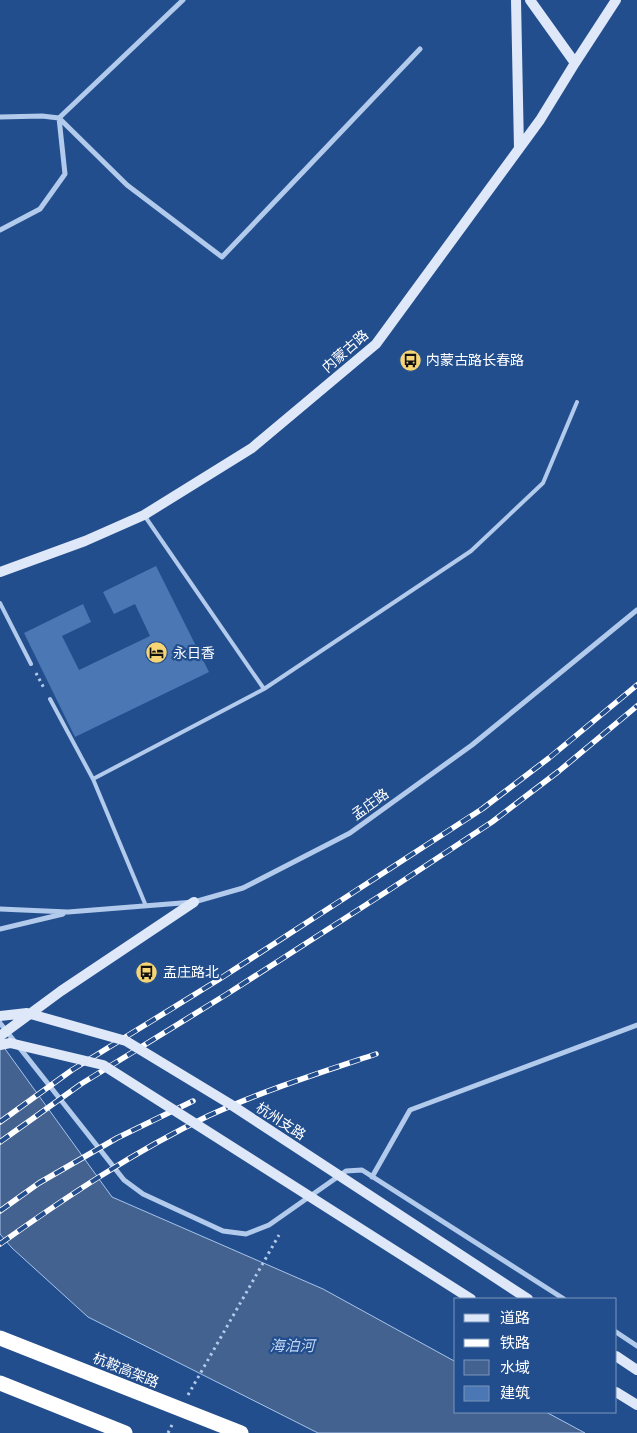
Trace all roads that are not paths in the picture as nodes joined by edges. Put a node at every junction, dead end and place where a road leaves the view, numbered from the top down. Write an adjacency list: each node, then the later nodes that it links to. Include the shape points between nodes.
1 (183, 0): 8 (street)
2 (516, 0): 9 (main road)
3 (530, 0): 6 (main road)
4 (616, 0): 6 (main road, 内蒙古路)
5 (420, 49): 8 (street, via 222,258 127,185)
6 (574, 63): 9 (main road, 内蒙古路)
7 (0, 117): 8 (street)
8 (59, 118): 10 (street, via 65,174 40,209)
9 (519, 149): 12 (main road, 内蒙古路, via 376,344 252,448)
10 (0, 230)
11 (577, 402): 17 (lane, via 544,484 471,551)
12 (144, 515): 13 (main road, 内蒙古路); 17 (lane)
13 (0, 572)
14 (0, 603): 16 (lane)
15 (637, 610): 20 (street, 孟庄路, via 472,744 350,833 243,888)
16 (31, 664)
17 (264, 689): 19 (lane)
18 (50, 698): 19 (lane)
19 (93, 779): 21 (lane)
20 (194, 902): 21 (street, 孟庄路); 28 (main road, bridge)
21 (146, 906): 23 (street, 孟庄路)
22 (0, 909): 23 (street)
23 (68, 912): 24 (street)
24 (0, 929)
25 (0, 1016): 32 (main road, 杭州支路, bridge, via 27,1012 126,1041 230,1104)
26 (0, 1024): 30 (street, via 124,1180 143,1194 223,1231 246,1234 268,1225 346,1170 362,1170)
27 (637, 1025): 30 (street, via 410,1110)
28 (0, 1036)
29 (0, 1045): 31 (main road, bridge, via 10,1043 103,1065)
30 (372, 1176): 33 (street)
31 (469, 1298)
32 (526, 1298)
33 (562, 1298)
34 (617, 1333): 36 (street)
35 (0, 1338): 43 (highway, 杭鞍高架路, bridge)
36 (637, 1346)
37 (617, 1357): 38 (main road)
38 (637, 1370)
39 (0, 1383): 42 (highway)
40 (617, 1393): 41 (main road)
41 (637, 1406)
42 (125, 1433)
43 (241, 1433)

